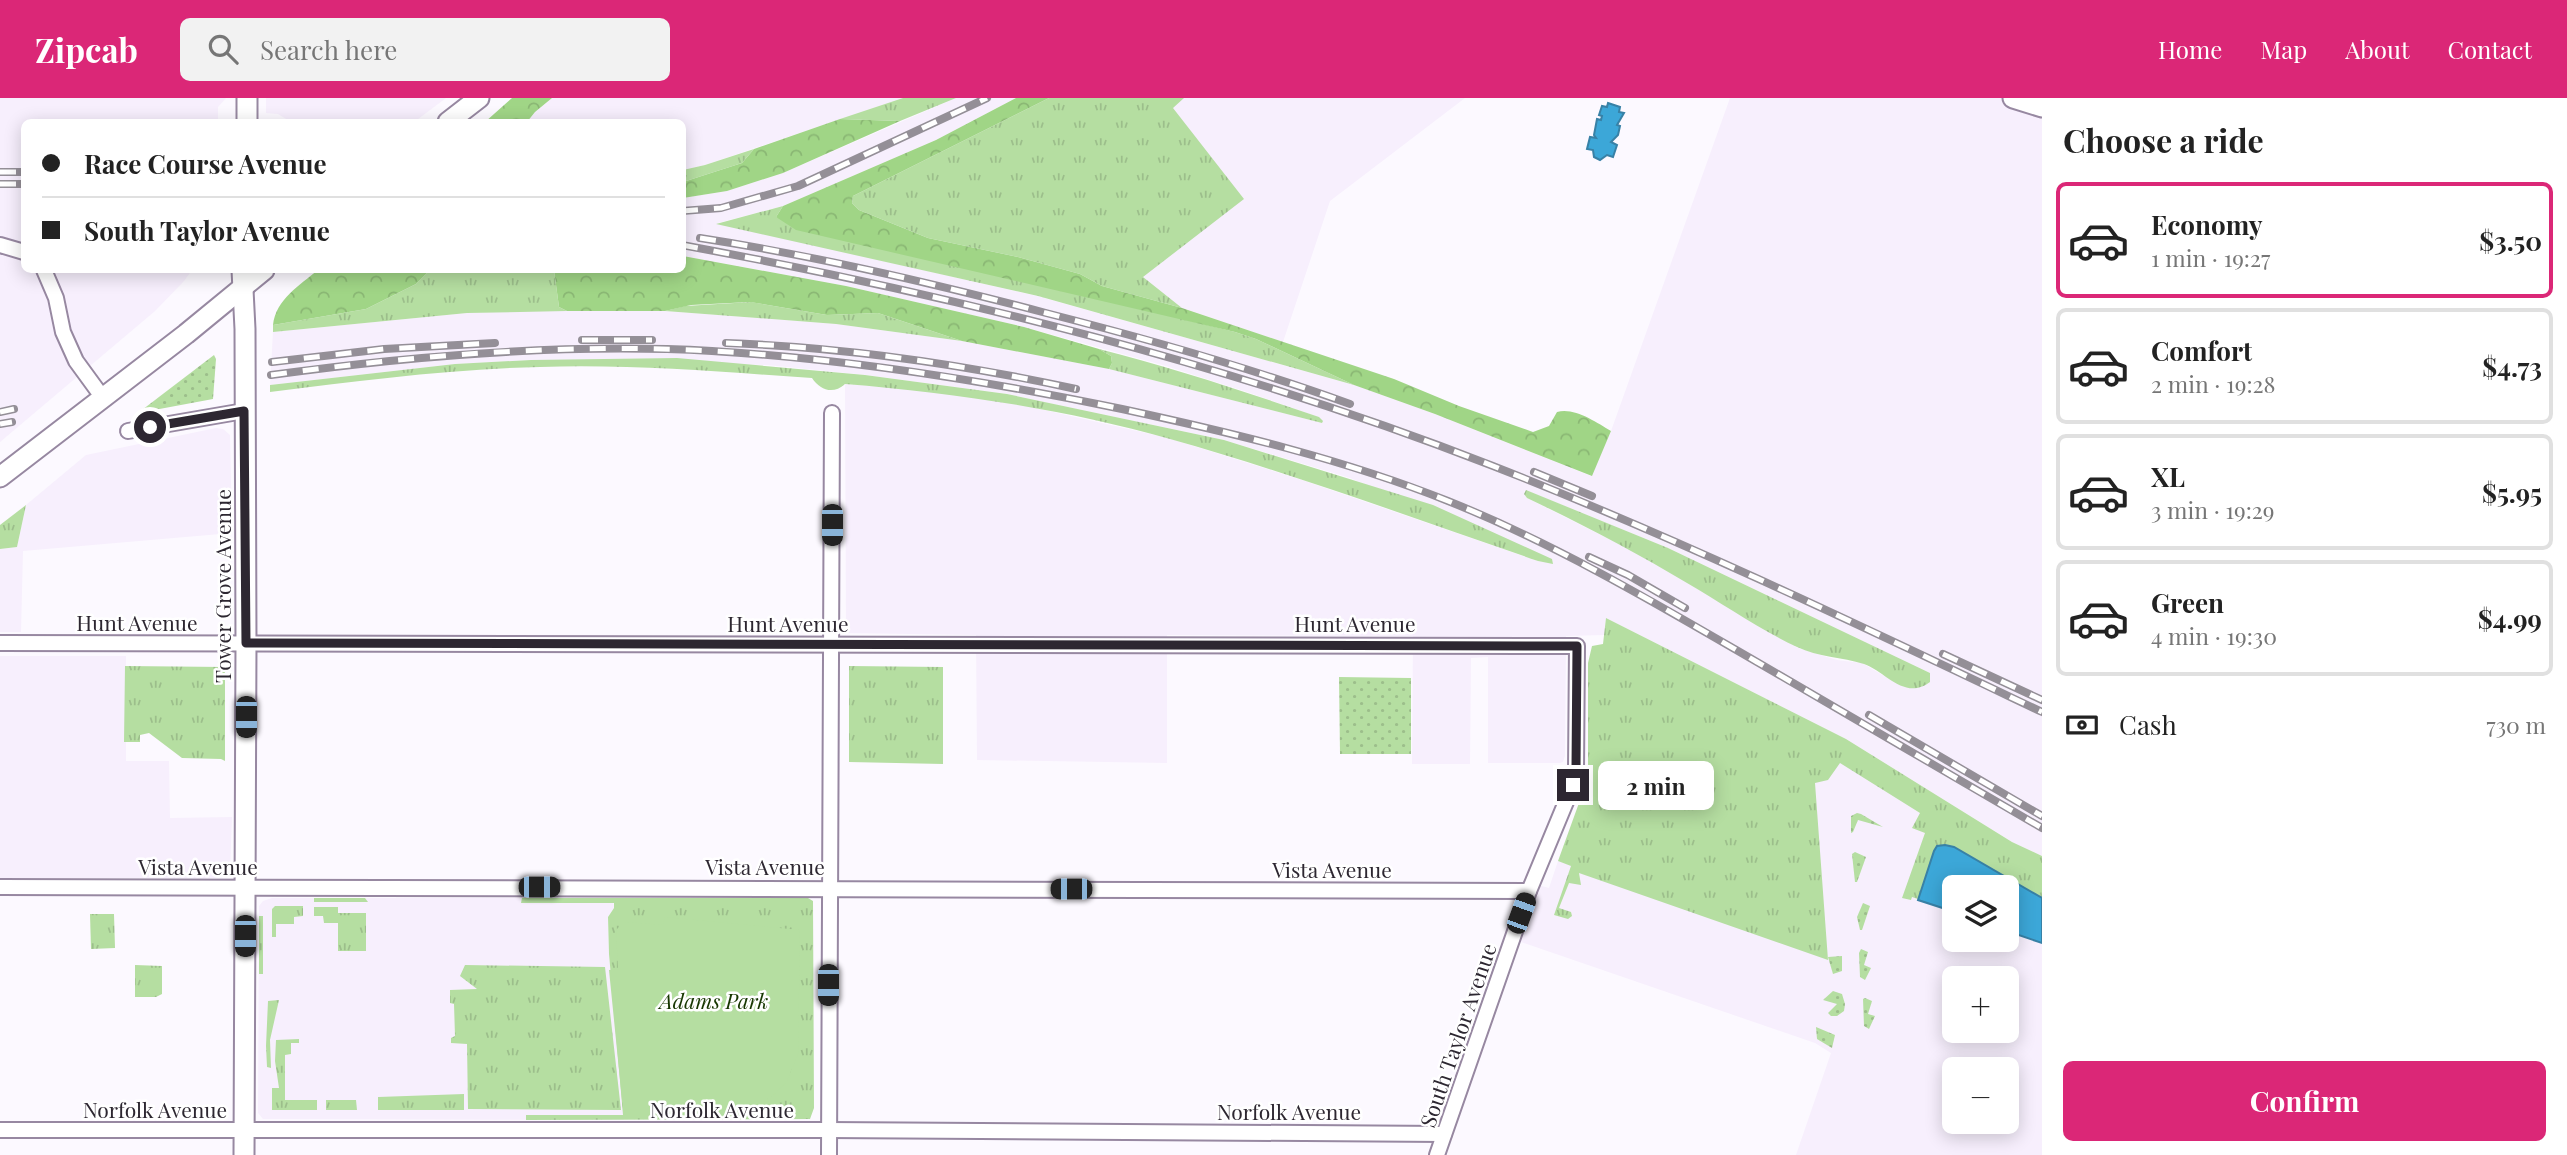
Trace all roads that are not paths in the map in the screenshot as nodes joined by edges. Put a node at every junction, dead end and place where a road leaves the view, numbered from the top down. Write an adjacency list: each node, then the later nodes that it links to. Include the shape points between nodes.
1 (479, 98): 4 (street)
2 (2013, 98): 3 (street)
3 (2042, 107)
4 (452, 119)
5 (0, 245): 6 (street)
6 (21, 251)
7 (45, 273): 9 (street, via 76,361)
8 (243, 277): 9 (street, via 186,334); 10 (street, Tower Grove Avenue)
9 (103, 398): 13 (street)
10 (244, 411): 12 (street); 15 (street, Tower Grove Avenue)
11 (832, 412): 16 (street)
12 (128, 431)
13 (0, 477)
14 (0, 643): 15 (street, Hunt Avenue)
15 (246, 643): 16 (street, Hunt Avenue); 19 (street, Tower Grove Avenue)
16 (831, 643): 17 (street, Hunt Avenue); 20 (street)
17 (1577, 646): 21 (street, South Taylor Avenue, via 1576,769 1567,803)
18 (0, 887): 19 (street, Vista Avenue)
19 (245, 887): 20 (street, Vista Avenue); 23 (street, Tower Grove Avenue)
20 (829, 887): 21 (street, Vista Avenue); 24 (street)
21 (1529, 891): 25 (street, South Taylor Avenue)
22 (0, 1130): 23 (street, Norfolk Avenue)
23 (244, 1130): 24 (street, Norfolk Avenue); 26 (street, Tower Grove Avenue)
24 (828, 1130): 25 (street, Norfolk Avenue); 27 (street)
25 (1444, 1134): 28 (street, South Taylor Avenue)
26 (244, 1155)
27 (829, 1155)
28 (1437, 1155)

